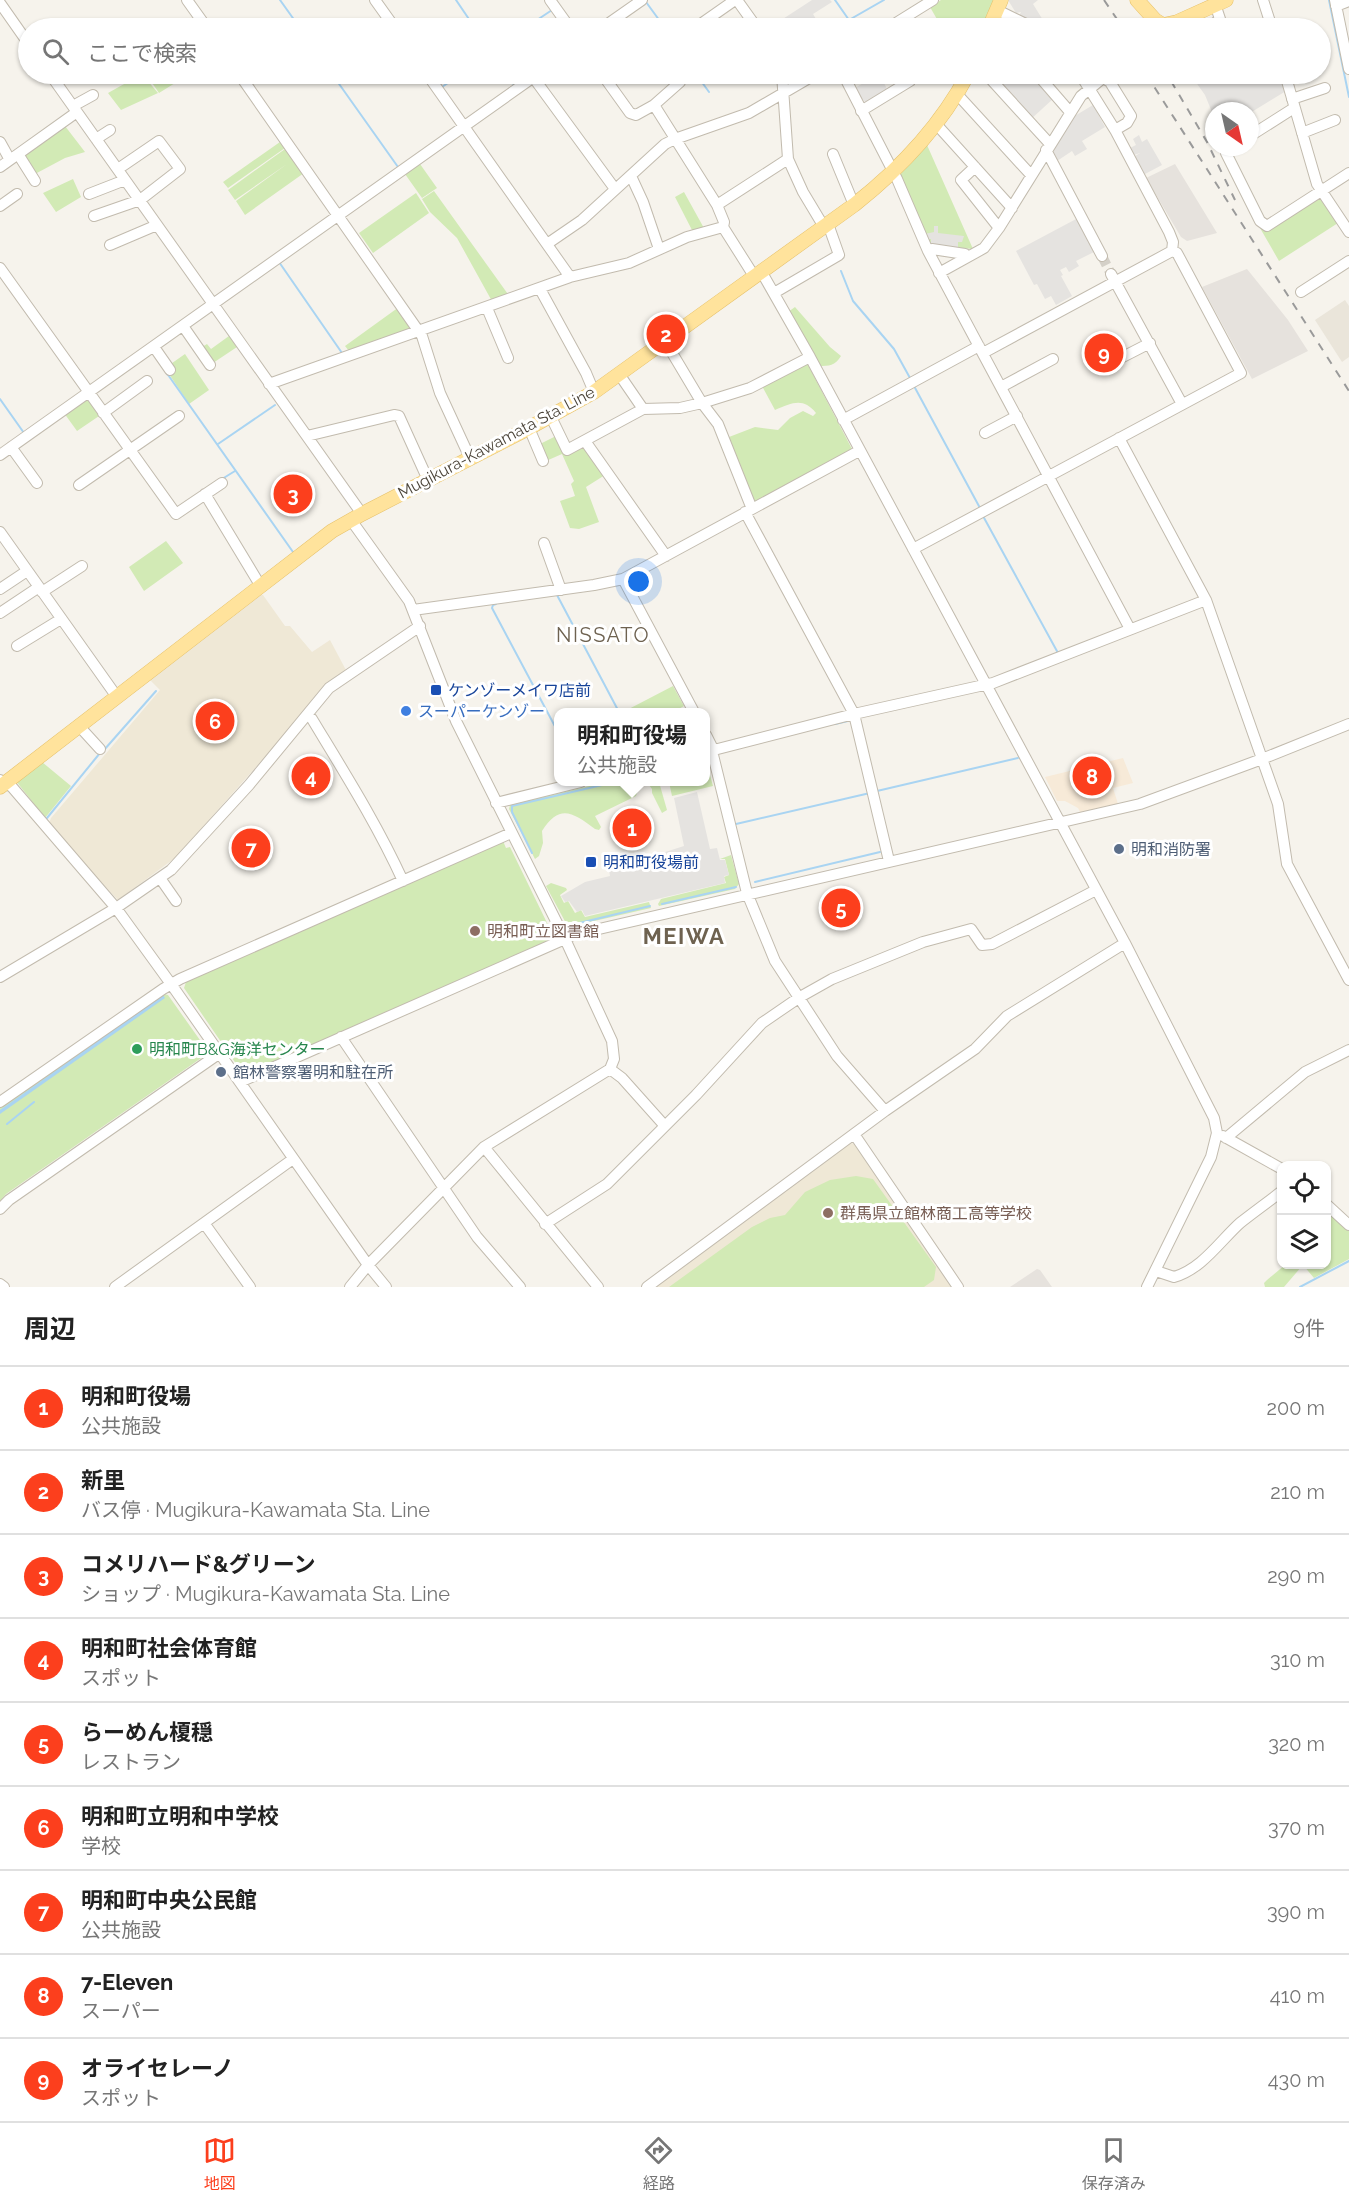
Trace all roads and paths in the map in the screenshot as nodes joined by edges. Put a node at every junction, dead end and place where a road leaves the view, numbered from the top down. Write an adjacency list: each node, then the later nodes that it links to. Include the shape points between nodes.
1 (187, 0): 16 (street)
2 (375, 0): 17 (street)
3 (564, 0): 11 (street)
4 (642, 0): 19 (street)
5 (736, 0): 20 (street); 21 (street)
6 (933, 0): 14 (street)
7 (1137, 0): 24 (main road)
8 (1263, 0): 27 (street)
9 (1349, 1): 13 (street)
10 (0, 3): 28 (street)
11 (552, 3): 18 (street)
12 (1212, 3): 25 (main road); 26 (street)
13 (1335, 3): 29 (street)
14 (917, 4): 22 (street)
15 (999, 5): 23 (street)
16 (200, 18)
17 (388, 18)
18 (563, 18)
19 (616, 18)
20 (710, 18)
21 (747, 18)
22 (900, 18)
23 (1019, 18)
24 (1153, 18)
25 (1184, 18)
26 (1220, 18)
27 (1269, 18)
28 (18, 29)
29 (1347, 52): 30 (street)
30 (1349, 69)
31 (57, 84): 56 (street)
32 (246, 84): 92 (street)
33 (434, 84): 61 (street)
34 (523, 84): 61 (street)
35 (542, 84): 83 (street)
36 (613, 84): 55 (street, via 630,112 636,115)
37 (678, 84): 55 (street)
38 (783, 84): 51 (street)
39 (799, 84): 51 (street)
40 (848, 84): 57 (street)
41 (905, 84): 57 (street)
42 (962, 84): 52 (main road, Mugikura-Kawamata Sta. Line)
43 (994, 84): 69 (street)
44 (1046, 84): 58 (street)
45 (1088, 84): 49 (street)
46 (1096, 84): 49 (street)
47 (1109, 84): 64 (street, via 1131,116)
48 (1288, 84): 54 (street)
49 (1091, 88): 58 (street); 64 (street)
50 (1325, 88): 54 (street)
51 (783, 93): 67 (street, via 749,113); 73 (street)
52 (957, 93): 60 (main road, Mugikura-Kawamata Sta. Line); 79 (street)
53 (93, 95): 56 (street)
54 (1293, 104): 62 (street); 65 (street)
55 (654, 105): 67 (street)
56 (75, 109): 66 (street); 72 (street)
57 (861, 111): 77 (street)
58 (1070, 112): 69 (street)
59 (1335, 120): 65 (street)
60 (937, 125): 75 (street); 77 (main road, Mugikura-Kawamata Sta. Line)
61 (463, 126): 92 (street); 100 (street)
62 (1259, 129)
63 (110, 130): 66 (street)
64 (1115, 130): 103 (street, via 1169,232)
65 (1302, 133): 84 (street)
66 (96, 139): 76 (street)
67 (675, 139): 80 (street); 88 (street)
68 (0, 142): 72 (street)
69 (1048, 147): 79 (street); 104 (street)
70 (834, 154): 89 (street)
71 (1228, 156): 84 (street, via 1263,225)
72 (14, 157): 74 (street); 82 (street)
73 (788, 159): 88 (street); 95 (street, via 803,192)
74 (0, 167)
75 (975, 167): 91 (street); 97 (street, via 961,180)
76 (118, 169): 81 (street); 87 (street, via 156,142 162,143 180,171)
77 (893, 172): 89 (main road, Mugikura-Kawamata Sta. Line); 102 (street)
78 (1349, 173): 84 (street)
79 (1031, 175): 91 (street)
80 (631, 176): 83 (street); 101 (street)
81 (125, 180): 86 (street); 87 (street)
82 (35, 181)
83 (615, 189): 100 (street)
84 (1321, 191): 98 (street)
85 (17, 194): 90 (street)
86 (89, 194)
87 (140, 200): 93 (street); 94 (street)
88 (717, 205): 96 (street)
89 (854, 205): 95 (main road, Mugikura-Kawamata Sta. Line)
90 (0, 206)
91 (1012, 208): 97 (street)
92 (338, 215): 115 (street); 118 (street)
93 (94, 216)
94 (157, 225): 99 (street); 115 (street)
95 (826, 226): 109 (main road, Mugikura-Kawamata Sta. Line); 114 (street, via 839,255)
96 (723, 227): 101 (street); 109 (street)
97 (999, 228): 105 (street, via 984,248)
98 (1349, 232)
99 (110, 244)
100 (547, 244): 110 (street)
101 (659, 249): 110 (street, via 629,264)
102 (928, 251): 105 (street); 108 (street)
103 (1172, 251): 111 (street); 136 (street, via 1177,253 1241,373)
104 (1102, 256)
105 (967, 257): 108 (street)
106 (1349, 261): 113 (street)
107 (0, 268): 134 (street)
108 (939, 273): 122 (street)
109 (758, 274): 114 (street); 119 (main road, Mugikura-Kawamata Sta. Line)
110 (570, 278): 112 (street)
111 (1113, 278): 120 (street); 122 (street)
112 (540, 289): 116 (street); 133 (street)
113 (1301, 292)
114 (774, 293): 123 (street)
115 (214, 304): 117 (street); 131 (street)
116 (487, 308): 118 (street); 124 (street)
117 (183, 326): 121 (street); 127 (street)
118 (420, 332): 131 (street); 152 (street, via 440,393)
119 (665, 341): 129 (main road, Mugikura-Kawamata Sta. Line); 135 (street)
120 (1150, 343): 126 (street); 136 (street)
121 (154, 347): 128 (street); 134 (street)
122 (981, 350): 132 (street); 142 (street)
123 (810, 357): 135 (street, via 750,387); 142 (street)
124 (508, 358)
125 (1053, 359): 132 (street)
126 (1111, 363)
127 (210, 365)
128 (170, 370)
129 (619, 374): 133 (main road, Mugikura-Kawamata Sta. Line); 137 (street)
130 (147, 381): 138 (street)
131 (269, 384): 145 (street)
132 (1001, 387): 140 (street)
133 (594, 392): 141 (main road, Mugikura-Kawamata Sta. Line)
134 (88, 393): 138 (street); 148 (street)
135 (702, 403): 137 (street); 160 (street, via 718,424)
136 (1182, 404): 146 (street)
137 (643, 409): 147 (street)
138 (103, 412): 149 (street)
139 (179, 416): 149 (street)
140 (1017, 416): 144 (street); 154 (street)
141 (551, 417): 143 (main road, Mugikura-Kawamata Sta. Line); 147 (street, via 567,450)
142 (843, 420): 150 (street)
143 (529, 428): 152 (main road, Mugikura-Kawamata Sta. Line); 153 (street)
144 (985, 433)
145 (307, 436): 155 (street, via 399,416); 161 (street)
146 (1119, 438): 154 (street); 173 (street)
147 (585, 441): 165 (street)
148 (11, 447): 151 (street); 156 (street)
149 (130, 450): 158 (street); 159 (street, via 176,514)
150 (859, 452): 160 (street); 164 (street)
151 (0, 455)
152 (470, 458): 155 (main road, Mugikura-Kawamata Sta. Line)
153 (543, 461)
154 (1048, 476): 164 (street); 178 (street)
155 (428, 480): 161 (main road, Mugikura-Kawamata Sta. Line)
156 (37, 483)
157 (222, 483): 159 (street)
158 (79, 485)
159 (205, 494): 169 (street)
160 (748, 510): 165 (street); 183 (street)
161 (356, 517): 169 (main road, Mugikura-Kawamata Sta. Line); 174 (street)
162 (0, 532): 167 (street)
163 (544, 543): 172 (street)
164 (913, 549): 180 (street)
165 (666, 556): 168 (street)
166 (82, 566): 171 (street)
167 (27, 571): 170 (street); 171 (street)
168 (622, 579): 172 (street); 182 (street)
169 (260, 585): 181 (main road, Mugikura-Kawamata Sta. Line)
170 (0, 589)
171 (40, 589): 175 (street); 176 (street)
172 (561, 590): 174 (street)
173 (1206, 600): 178 (street); 189 (street)
174 (413, 610): 177 (street)
175 (0, 613)
176 (61, 619): 179 (street); 181 (street)
177 (420, 626): 184 (street, via 329,688); 192 (street, via 452,711)
178 (1130, 629): 180 (street)
179 (17, 646)
180 (986, 684): 183 (street); 193 (street)
181 (117, 697): 186 (main road, Mugikura-Kawamata Sta. Line)
182 (692, 708)
183 (854, 714): 188 (street); 195 (street)
184 (308, 715): 196 (street); 197 (street, via 342,767)
185 (1349, 724): 189 (street)
186 (79, 726): 187 (street); 190 (main road, Mugikura-Kawamata Sta. Line)
187 (100, 749)
188 (711, 751): 199 (street)
189 (1262, 759): 193 (street, via 1140,804); 205 (street, via 1278,804 1287,864)
190 (2, 783): 201 (street, via 12,787)
191 (565, 786): 192 (street)
192 (496, 803): 194 (street)
193 (1060, 822): 195 (street); 198 (street)
194 (511, 833): 197 (street); 202 (street)
195 (889, 861): 199 (street)
196 (160, 878): 200 (street); 201 (street)
197 (403, 881): 206 (street)
198 (1096, 890): 203 (street); 207 (street, via 992,944 982,945 971,929 922,942 832,979)
199 (747, 894): 202 (street); 207 (street, via 775,961)
200 (176, 901)
201 (116, 908): 204 (street); 206 (street)
202 (565, 939): 208 (street); 211 (street, via 612,1041 614,1059)
203 (1125, 944): 214 (street, via 1007,1016 975,1049); 217 (street)
204 (0, 977)
205 (1349, 980)
206 (171, 984): 210 (street); 213 (street)
207 (800, 997): 214 (street, via 837,1056); 215 (street, via 762,1023)
208 (341, 1037): 212 (street); 221 (street)
209 (1349, 1050): 217 (street, via 1305,1072)
210 (220, 1053): 212 (street); 223 (street)
211 (610, 1069): 215 (street); 218 (street)
212 (240, 1082): 219 (street)
213 (0, 1101)
214 (885, 1111): 216 (street)
215 (664, 1125): 226 (street, via 606,1184)
216 (854, 1134): 238 (street); 239 (street)
217 (1222, 1136): 220 (street); 229 (street)
218 (484, 1147): 221 (street); 226 (street)
219 (293, 1159): 225 (street); 228 (street)
220 (1277, 1167)
221 (444, 1187): 228 (street); 236 (street, via 477,1237)
222 (1277, 1194): 229 (street, via 1192,1267 1174,1277)
223 (0, 1209)
224 (1331, 1209): 227 (street)
225 (204, 1224): 232 (street); 233 (street)
226 (545, 1224): 237 (street)
227 (1349, 1225)
228 (368, 1265): 234 (street); 235 (street)
229 (1156, 1271): 240 (street)
230 (0, 1284): 231 (street)
231 (4, 1287)
232 (115, 1287)
233 (250, 1287)
234 (350, 1287)
235 (386, 1287)
236 (520, 1287)
237 (598, 1287)
238 (647, 1287)
239 (958, 1287)
240 (1147, 1287)

